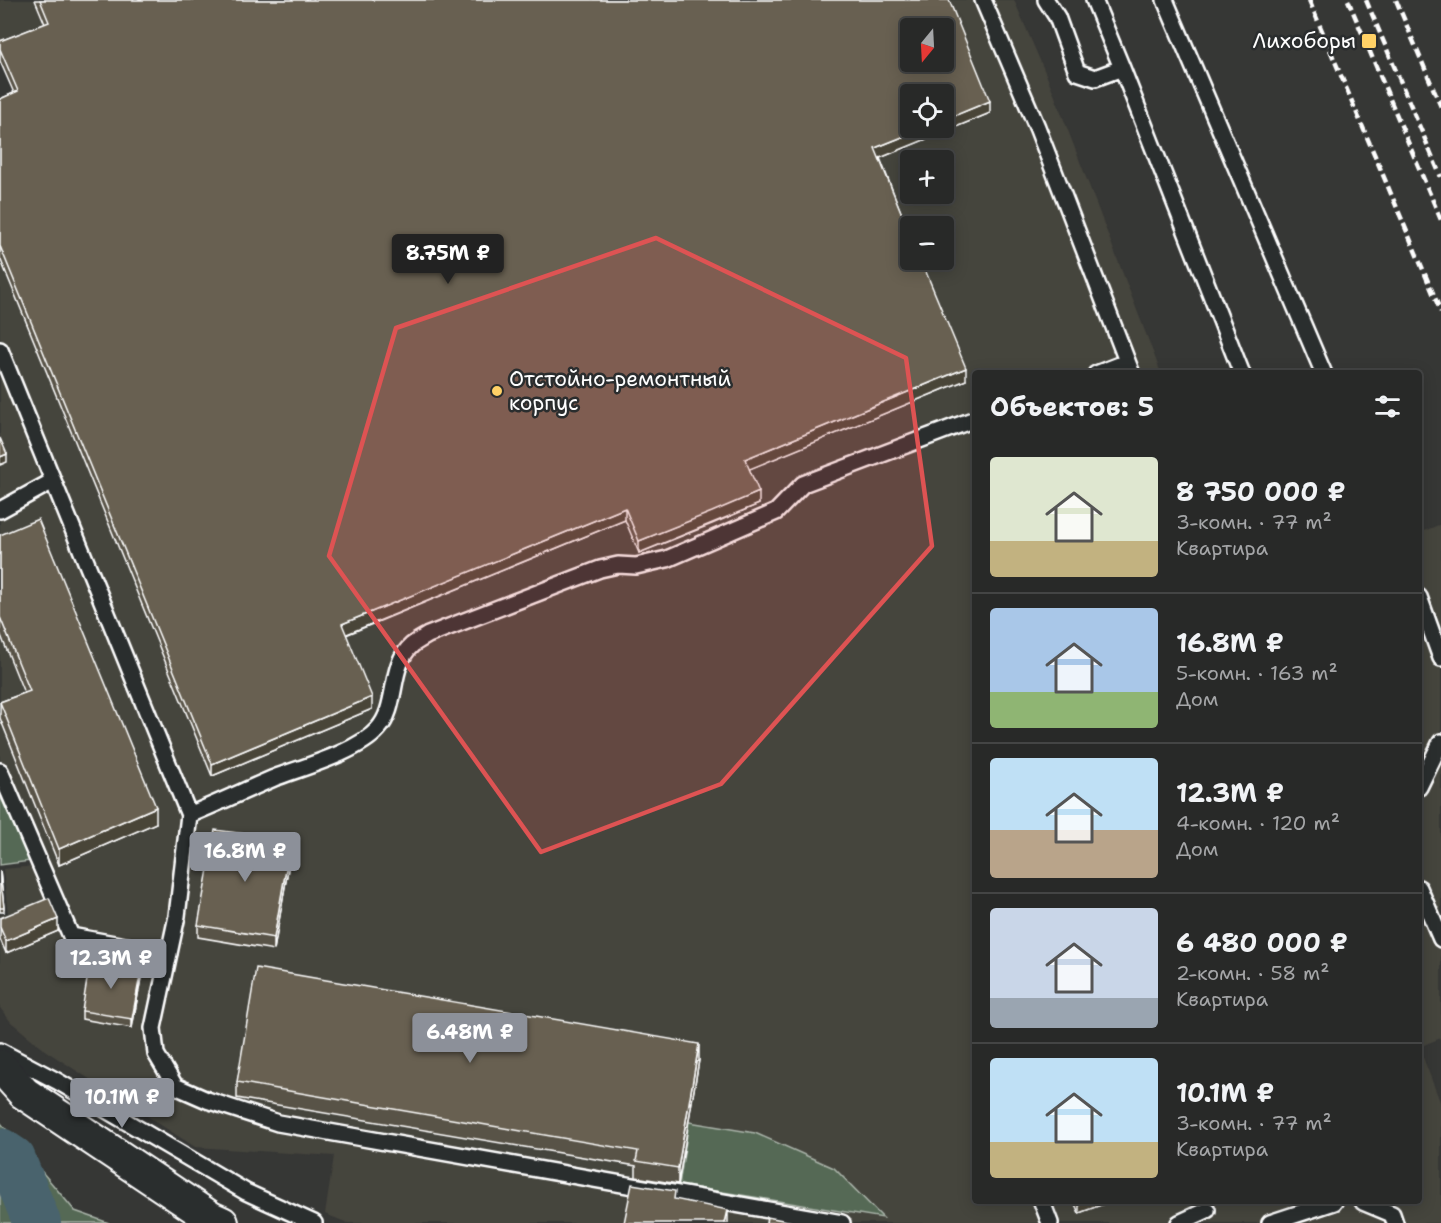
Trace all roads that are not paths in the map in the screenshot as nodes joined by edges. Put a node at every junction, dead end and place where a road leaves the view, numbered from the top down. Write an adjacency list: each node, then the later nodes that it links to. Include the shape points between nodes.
1 (983, 0): 7 (lane, via 1037,127)
2 (1046, 0): 5 (lane, via 1057,17 1077,72 1095,78)
3 (1094, 0): 5 (lane)
4 (1165, 0): 9 (lane)
5 (1122, 68): 8 (lane)
6 (0, 350): 10 (lane)
7 (1130, 368)
8 (1240, 370)
9 (1322, 370)
10 (6, 382): 12 (lane)
11 (972, 420): 19 (lane, via 803,484 776,512 667,559 600,569 428,635 411,646 398,666 385,719 377,731 333,756)
12 (53, 481): 13 (lane); 19 (lane)
13 (0, 510)
14 (1422, 605): 15 (lane)
15 (1441, 658)
16 (1441, 742): 18 (lane)
17 (0, 771): 22 (lane, via 71,936)
18 (1422, 782)
19 (189, 815): 22 (lane)
20 (1422, 895): 21 (lane)
21 (1441, 939)
22 (169, 954): 31 (lane, via 153,1028 156,1054 175,1086 207,1100 278,1123)
23 (0, 1051): 30 (lane, via 246,1192)
24 (0, 1066): 29 (street, via 24,1093)
25 (1043, 1204): 32 (lane)
26 (1328, 1204): 34 (lane)
27 (1374, 1204): 35 (lane, via 1392,1214)
28 (1208, 1212): 33 (lane)
29 (222, 1223)
30 (314, 1223)
31 (842, 1223)
32 (1050, 1223)
33 (1179, 1223)
34 (1270, 1223)
35 (1395, 1223)

